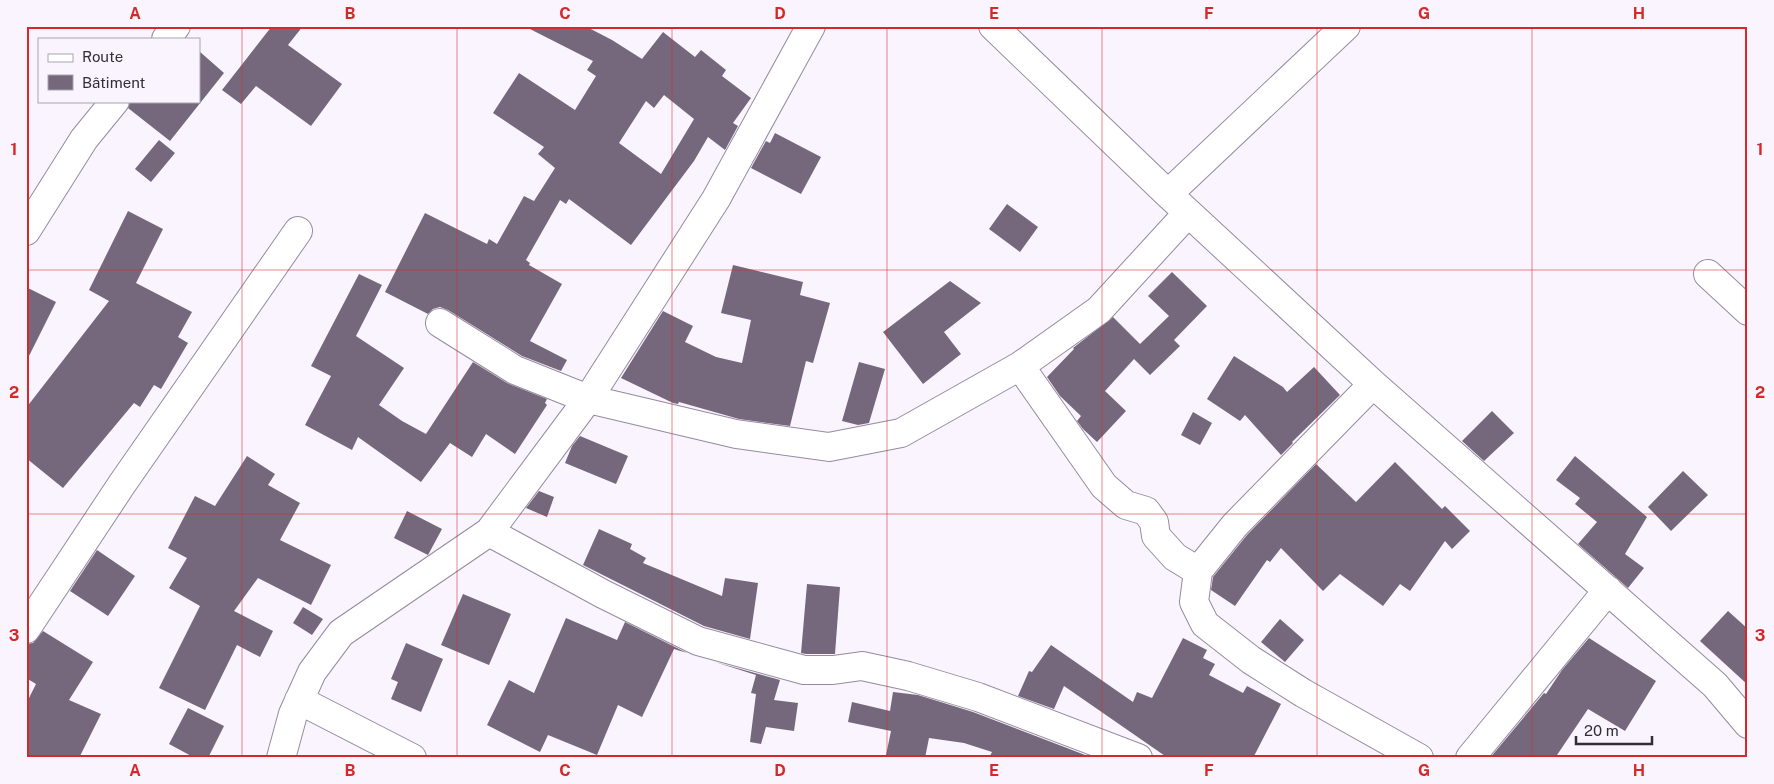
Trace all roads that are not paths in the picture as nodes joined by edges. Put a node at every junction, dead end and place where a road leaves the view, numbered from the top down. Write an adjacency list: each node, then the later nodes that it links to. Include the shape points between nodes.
1 (811, 26): 14 (street, via 716,199)
2 (993, 26): 5 (street)
3 (1346, 26): 5 (street)
4 (114, 102): 7 (street, via 84,139)
5 (1168, 194): 6 (street)
6 (1188, 213): 12 (street, via 1098,310); 13 (street)
7 (26, 231)
8 (298, 231): 18 (street, via 122,484)
9 (1708, 274): 10 (street)
10 (1748, 311)
11 (440, 323): 14 (street, via 515,370)
12 (1020, 366): 14 (street, via 901,434 829,447 736,434); 16 (street, via 1104,486 1126,505 1146,512 1154,522 1156,536 1175,557)
13 (1373, 384): 16 (street, via 1235,525); 17 (street)
14 (588, 399): 15 (street)
15 (489, 532): 19 (street, via 341,633 312,672); 21 (street, via 698,641 804,670 862,666 908,676 978,697)
16 (1198, 571): 25 (street, via 1194,602 1205,624 1251,660 1303,693)
17 (1608, 590): 20 (street, via 1715,685); 26 (street)
18 (26, 629)
19 (299, 700): 22 (street, via 292,714); 23 (street)
20 (1748, 724)
21 (1110, 752): 24 (street)
22 (282, 758)
23 (412, 758)
24 (1138, 758)
25 (1419, 758)
26 (1470, 758)

